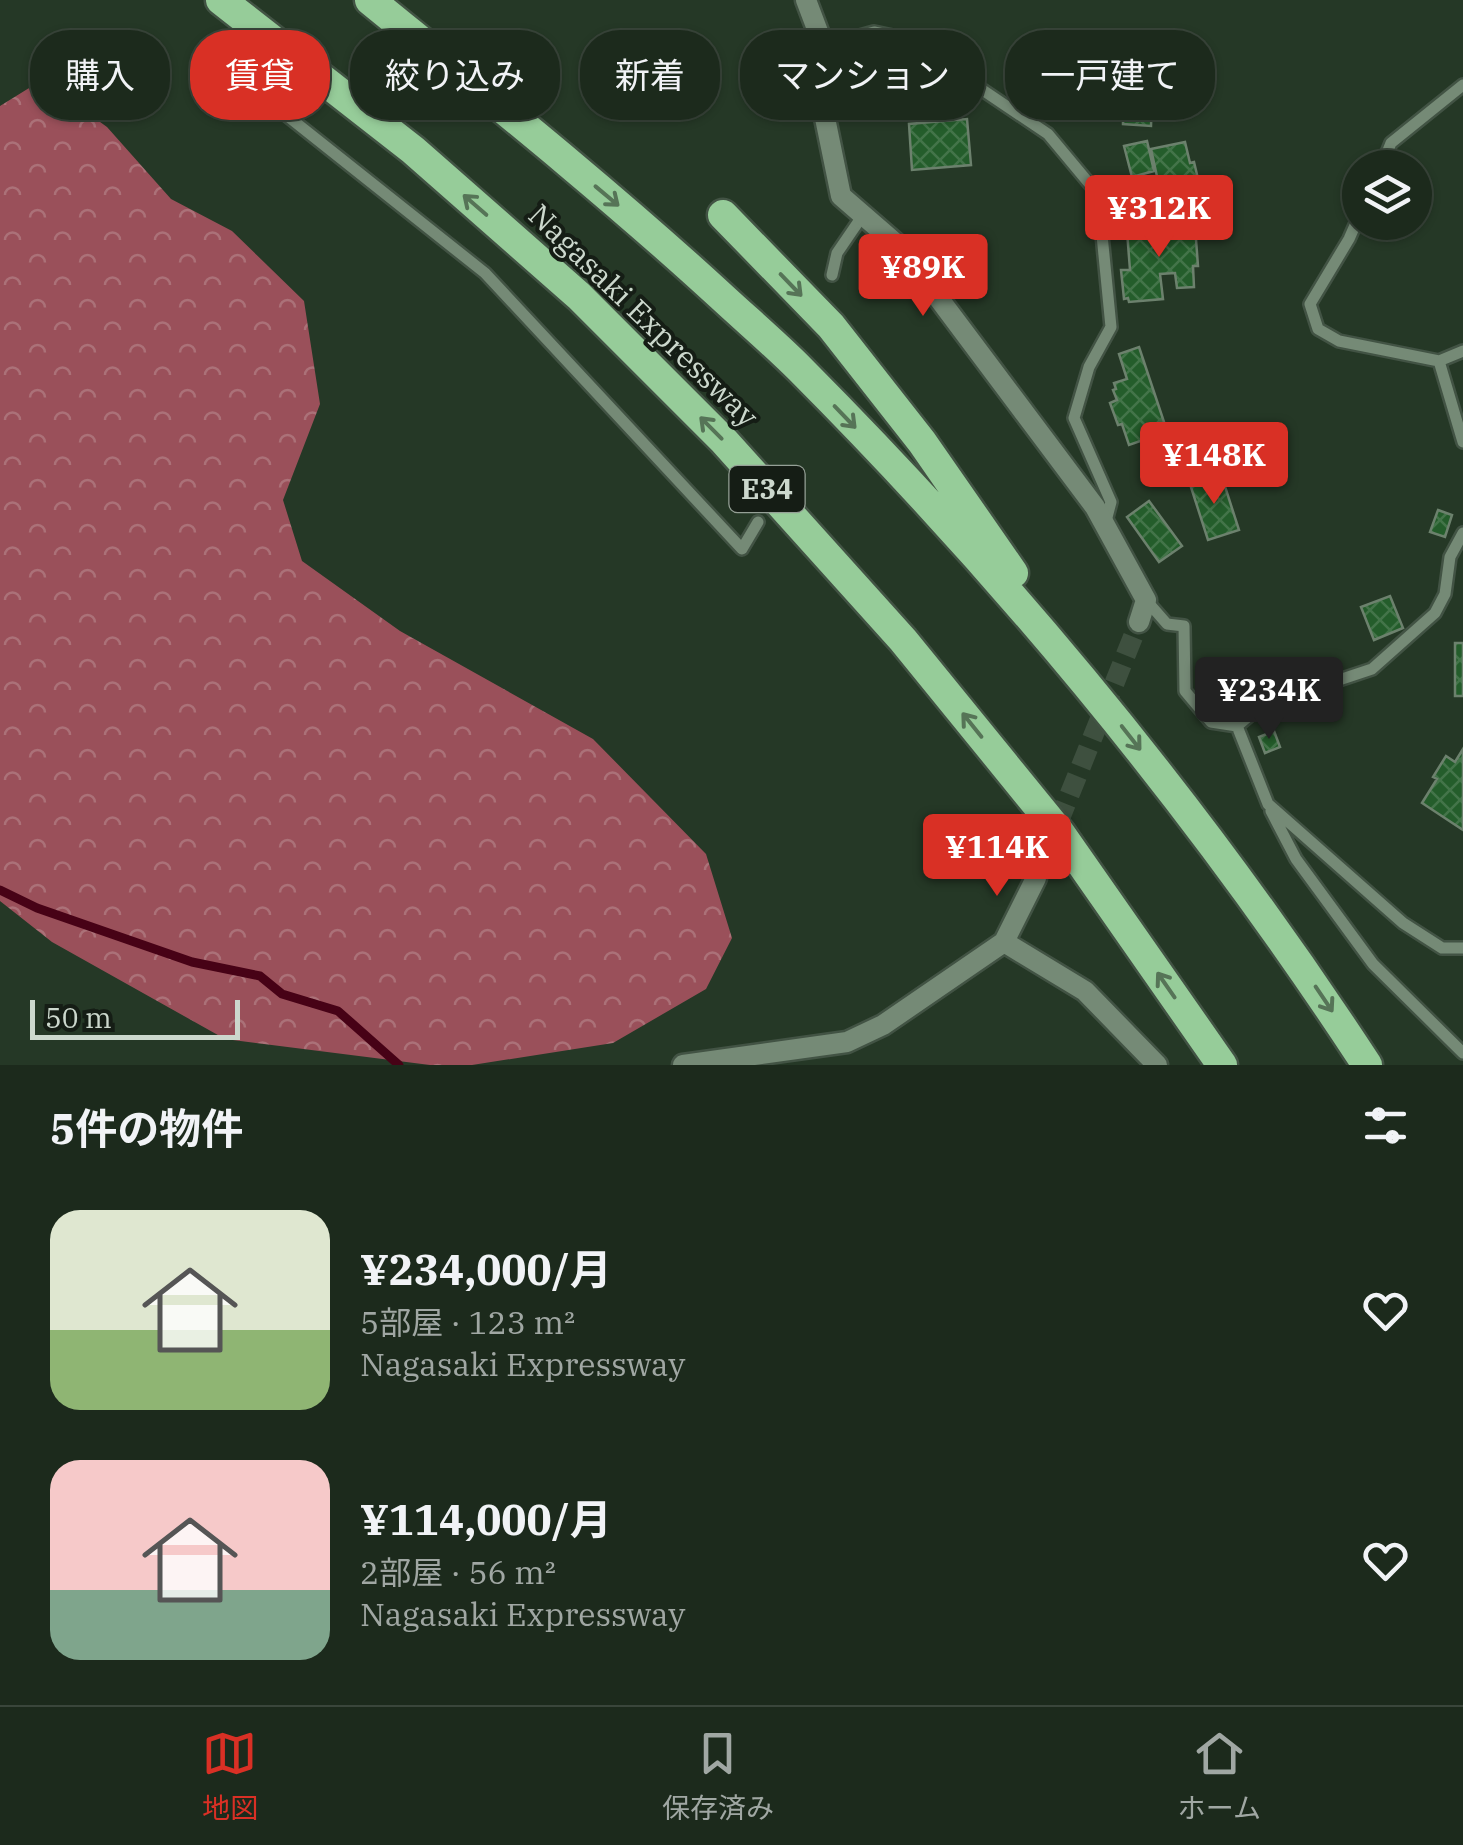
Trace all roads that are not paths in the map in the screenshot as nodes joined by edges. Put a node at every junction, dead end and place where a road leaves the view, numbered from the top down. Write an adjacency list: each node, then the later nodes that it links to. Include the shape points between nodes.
1 (221, 0): 31 (highway, Nagasaki Expressway / E34, one-way to 1, via 1060,833 902,640 724,440 579,296 441,174)
2 (370, 0): 22 (highway, Nagasaki Expressway, one-way to 22, via 666,246 798,368 960,537)
3 (806, 0): 4 (street)
4 (817, 30)
5 (1463, 85): 9 (lane)
6 (985, 91): 18 (lane, via 1048,134 1098,194 1110,327 1074,418 1110,502)
7 (292, 120): 17 (lane, via 484,273 742,549)
8 (825, 120): 11 (street, via 841,196)
9 (1389, 150)
10 (723, 215): 22 (highway, one-way to 22, via 831,326 922,442)
11 (863, 215): 13 (lane, via 837,253); 18 (street, via 901,248)
12 (1348, 240): 15 (lane, via 1310,304 1318,329 1339,342)
13 (832, 275)
14 (1463, 351): 15 (lane)
15 (1439, 361): 16 (lane)
16 (1463, 442)
17 (758, 522)
18 (1104, 525): 20 (street)
19 (1463, 533): 23 (lane, via 1436,614 1372,669 1261,706)
20 (1146, 600): 21 (street); 23 (lane, via 1166,624 1184,626 1186,691 1212,722)
21 (1139, 622)
22 (1101, 700): 32 (highway, Nagasaki Expressway, one-way to 32, via 1227,860)
23 (1237, 726): 24 (lane)
24 (1268, 804): 27 (lane, via 1403,923 1442,948); 28 (lane, via 1296,859 1373,964)
25 (1036, 878): 26 (street)
26 (1004, 942): 29 (street, via 883,1026 847,1042); 30 (street, via 1085,991)
27 (1463, 948)
28 (1463, 1053)
29 (683, 1065)
30 (1157, 1065)
31 (1222, 1065)
32 (1368, 1065)

